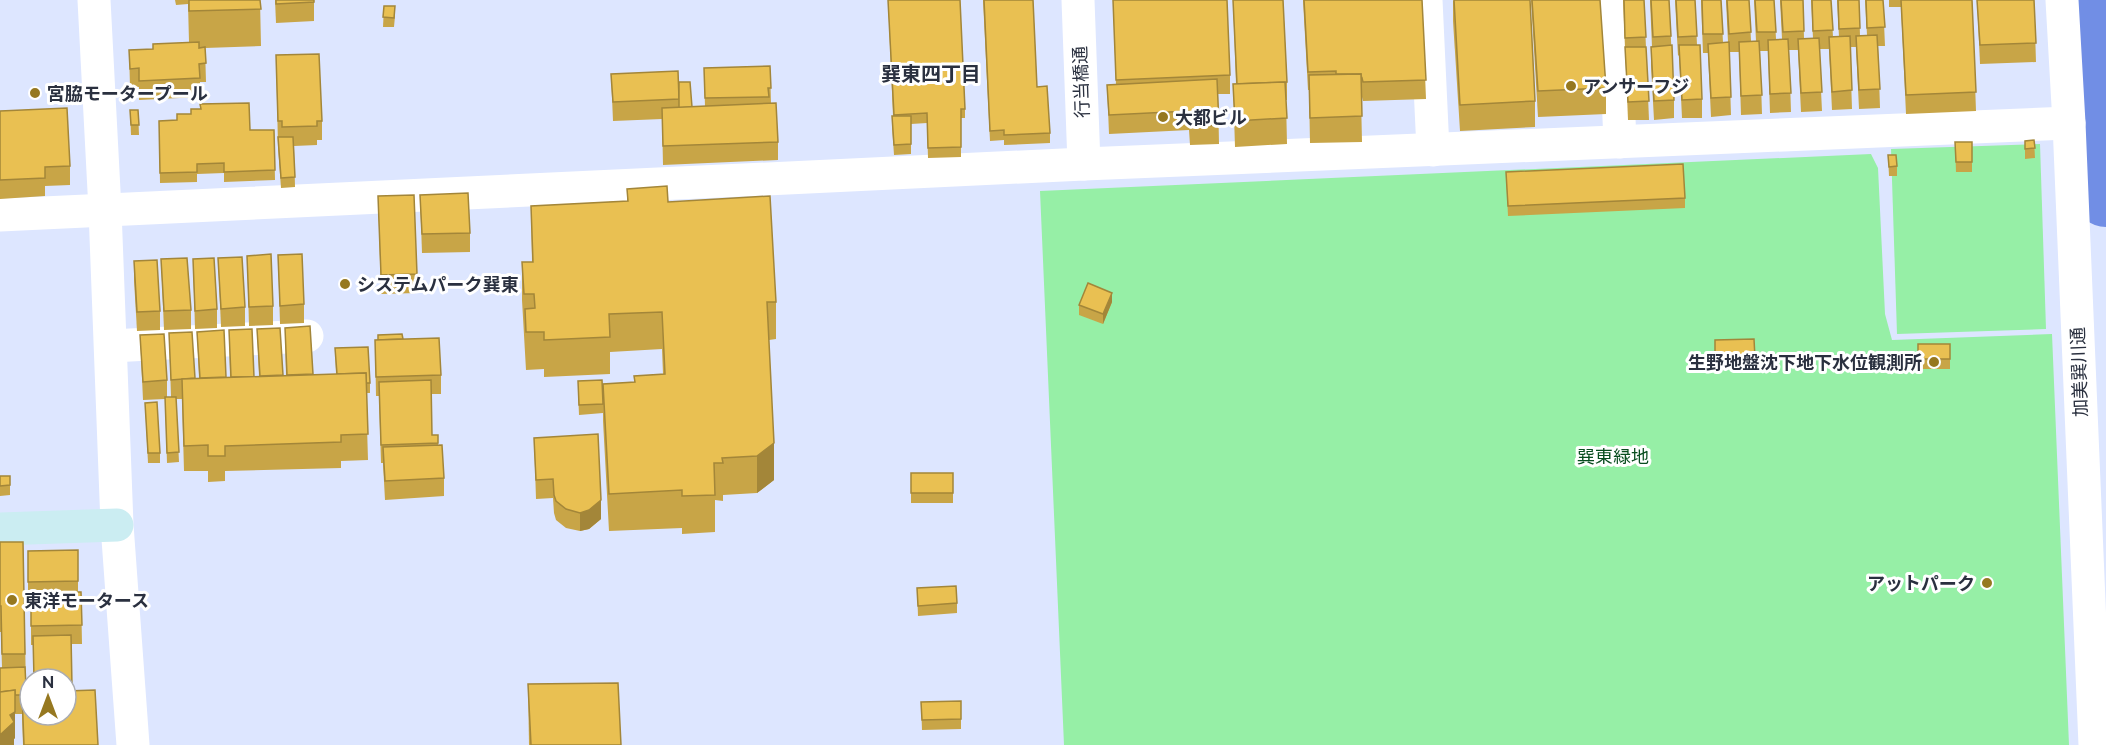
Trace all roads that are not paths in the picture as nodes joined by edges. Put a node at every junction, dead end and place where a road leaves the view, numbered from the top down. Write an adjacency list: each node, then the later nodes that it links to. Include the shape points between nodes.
1 (94, 0): 10 (street)
2 (1078, 0): 9 (street, 行当橋通)
3 (1426, 0): 8 (street)
4 (1614, 0): 7 (street)
5 (2062, 0): 6 (street, 加美巽川通)
6 (2069, 123): 7 (street); 14 (street, 加美巽川通)
7 (1620, 142): 8 (street)
8 (1433, 150): 9 (street)
9 (1084, 164): 10 (street)
10 (105, 210): 11 (street); 13 (street)
11 (0, 215)
12 (307, 336): 13 (street)
13 (111, 346): 15 (street)
14 (2094, 455): 18 (street, 加美巽川通)
15 (117, 525): 16 (street); 17 (street)
16 (0, 529)
17 (133, 745)
18 (2095, 745)

